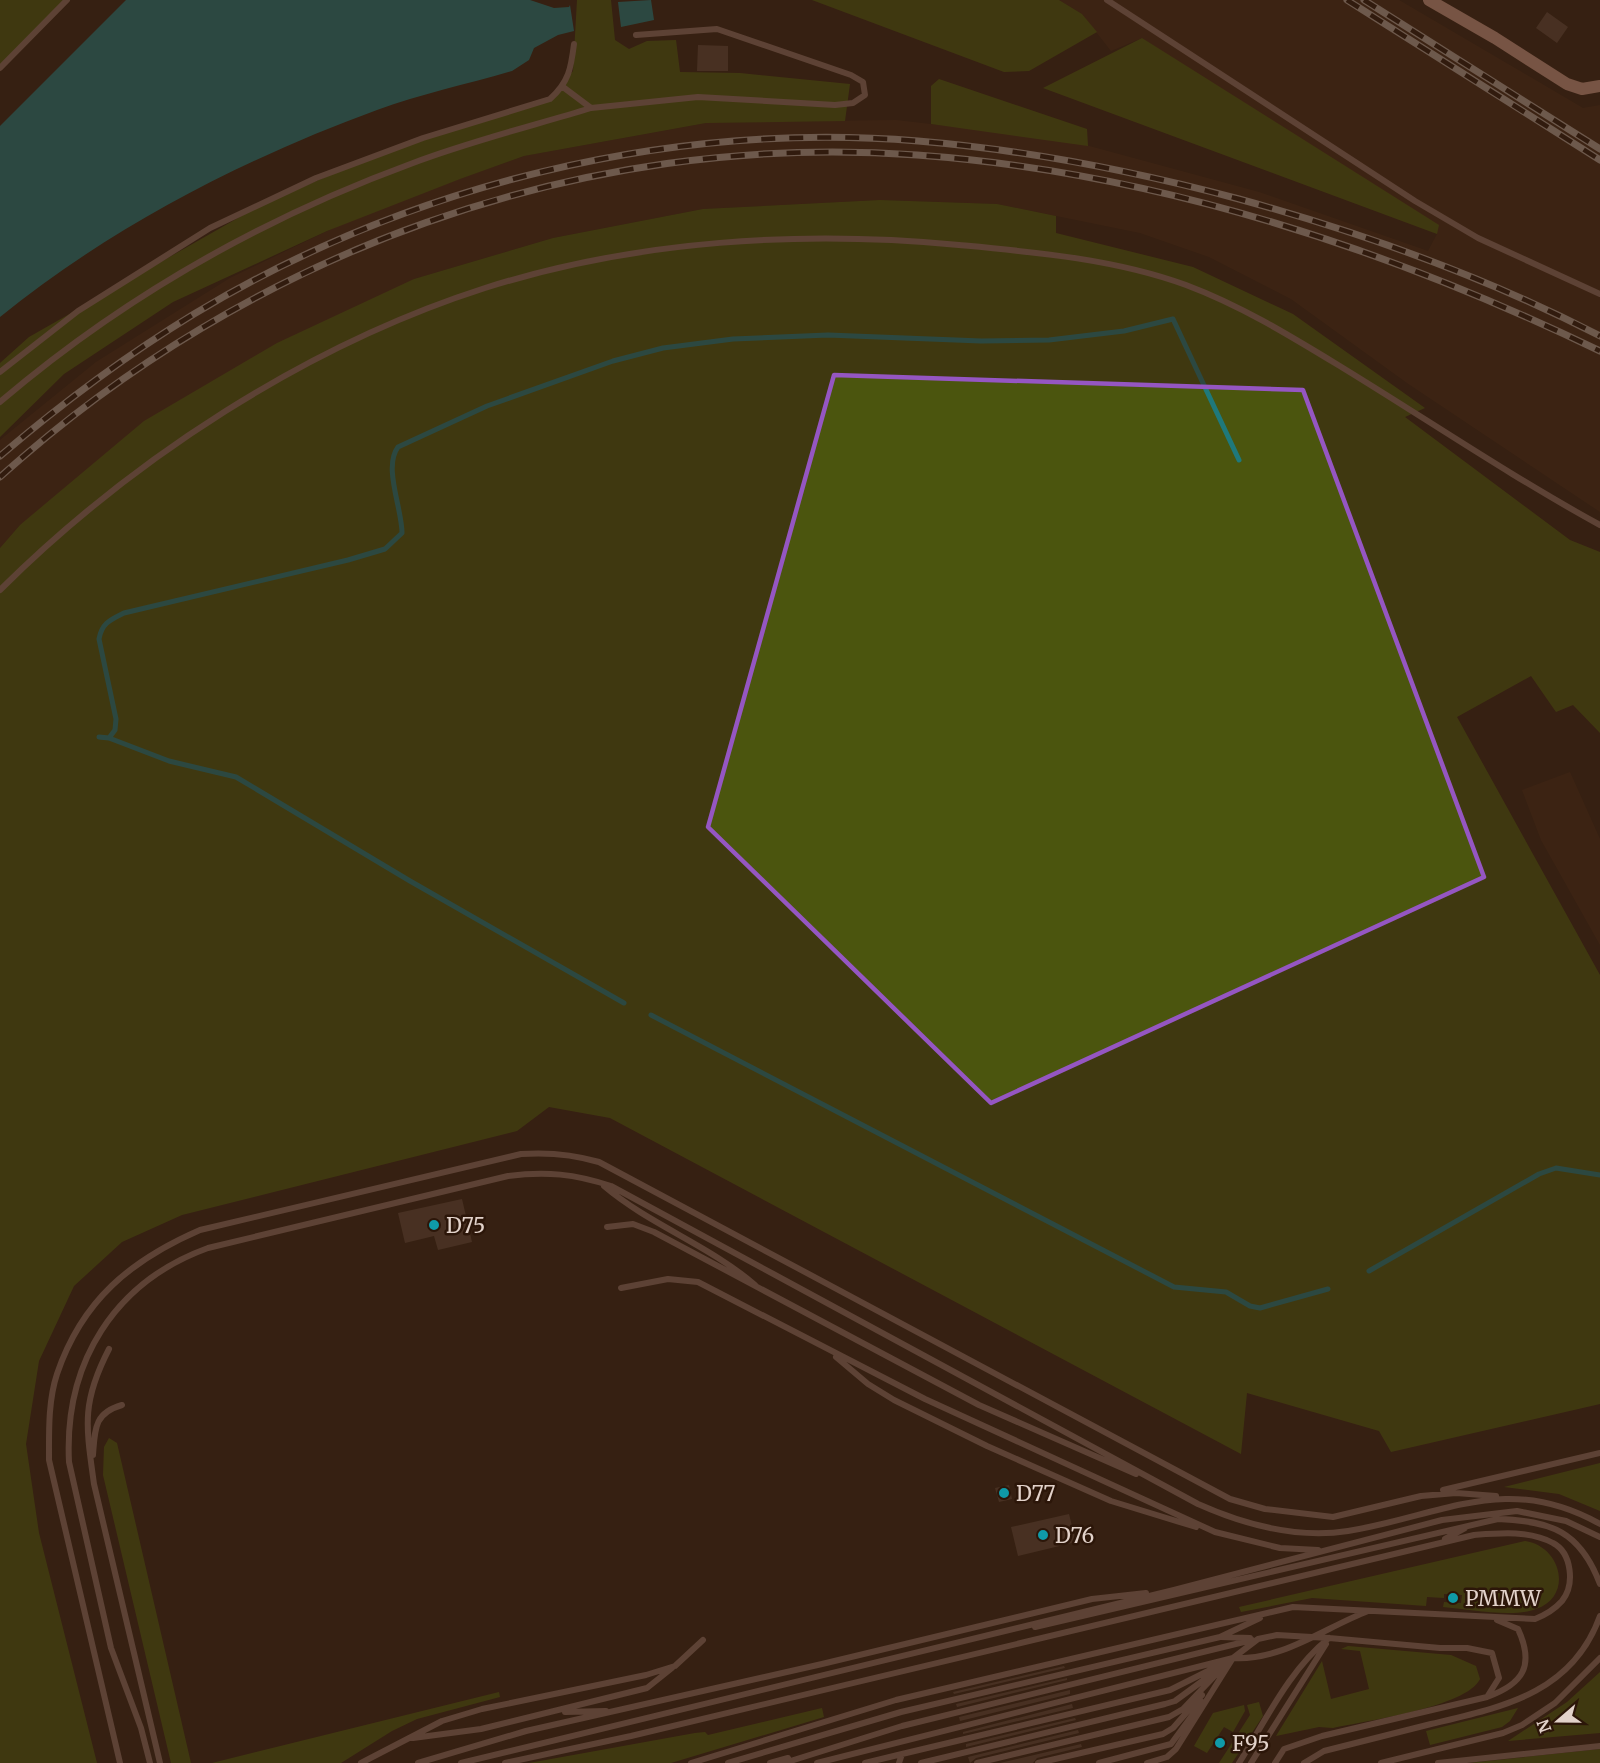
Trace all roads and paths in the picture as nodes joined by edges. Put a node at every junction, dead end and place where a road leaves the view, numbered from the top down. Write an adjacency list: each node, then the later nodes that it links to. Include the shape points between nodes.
1 (67, 0): 6 (lane)
2 (1107, 0): 10 (lane, via 1415,201 1478,238)
3 (1429, 0): 7 (street, via 1567,84 1582,88)
4 (636, 35): 9 (lane, via 717,29 851,75 863,82 865,95 853,103 835,105 698,97)
5 (574, 44): 8 (lane, via 570,74)
6 (0, 68)
7 (1600, 86)
8 (563, 87): 9 (lane); 11 (lane, via 550,99 527,108 423,138 316,178 210,228 78,311)
9 (591, 108): 12 (lane, via 415,162 310,204 230,244 56,354)
10 (1600, 294)
11 (0, 372)
12 (0, 402)
13 (1600, 525): 14 (lane, via 1275,327 1187,285 1091,262 1018,251 882,239 753,241 676,247 548,271 484,289 394,323 264,387 176,442 49,544)
14 (0, 590)
15 (600, 1183): 18 (lane, via 630,1207 735,1268); 24 (lane); 58 (lane, via 558,1172 508,1176 208,1248 178,1260 146,1281 108,1321 84,1360 76,1384 68,1434 69,1462 111,1648 138,1718)
16 (607, 1227): 18 (lane, via 633,1224 654,1232)
17 (621, 1288): 20 (lane, via 668,1278 698,1282)
18 (765, 1293): 24 (lane, via 979,1405)
19 (109, 1349): 23 (lane, via 94,1381 86,1415)
20 (828, 1350): 29 (lane, via 963,1417); 29 (lane, via 894,1400 977,1441 1110,1501)
21 (122, 1405): 23 (lane, via 107,1409 100,1419 95,1430)
22 (1600, 1453): 25 (lane)
23 (92, 1466): 59 (lane)
24 (1167, 1486): 26 (lane, via 1223,1516 1251,1525 1301,1532 1348,1531 1478,1501)
25 (1421, 1496): 26 (lane, via 1456,1493); 57 (lane, via 1333,1517 1265,1509 1230,1499 599,1162 548,1152 493,1160 200,1230 166,1244 135,1264 106,1289 84,1317 57,1374 49,1418 49,1460)
26 (1517, 1497): 27 (lane, via 1574,1511)
27 (1600, 1524)
28 (1470, 1525): 31 (lane); 33 (lane, via 1498,1519 1554,1527 1574,1540); 49 (lane)
29 (1215, 1532): 32 (lane, via 1280,1548)
30 (1600, 1537): 32 (lane, via 1566,1521 1517,1511 1442,1520)
31 (1439, 1543): 37 (lane, via 1474,1535 1533,1536 1555,1543 1567,1558 1570,1580 1563,1599 1548,1613 1522,1620); 63 (lane)
32 (1336, 1549): 34 (lane)
33 (1600, 1584)
34 (1174, 1590): 49 (lane); 51 (lane, via 1092,1599)
35 (1371, 1610): 36 (lane, via 1293,1607); 37 (lane); 41 (lane)
36 (1272, 1613): 40 (lane); 64 (lane, via 896,1700)
37 (1489, 1615): 50 (lane, via 1518,1629 1525,1662 1518,1682)
38 (1600, 1616): 45 (lane)
39 (1600, 1634): 45 (lane)
40 (1220, 1637): 43 (lane); 65 (lane, via 901,1712)
41 (1313, 1637): 42 (lane); 43 (lane, via 1277,1635); 46 (lane, via 1271,1653)
42 (1329, 1638): 50 (lane, via 1492,1653 1499,1678); 76 (lane, via 1311,1653 1291,1680); 77 (lane)
43 (1258, 1639): 46 (lane); 53 (lane)
44 (703, 1640): 48 (lane)
45 (1591, 1641): 79 (lane, via 1546,1684 1507,1706 1324,1750)
46 (1233, 1658): 56 (lane, via 1170,1690); 68 (lane); 71 (lane, via 1165,1704); 72 (lane, via 1183,1709 1169,1718); 73 (lane, via 1173,1728 1163,1734); 74 (lane, via 1171,1744); 75 (lane, via 1183,1741 1167,1757)
47 (1600, 1659): 80 (lane, via 1555,1703 1522,1725)
48 (675, 1666): 52 (lane, via 647,1688); 54 (lane, via 482,1709 442,1721)
49 (827, 1674): 62 (lane)
50 (1487, 1697): 78 (lane, via 1322,1736 1284,1749)
51 (622, 1710): 52 (lane); 61 (lane, via 526,1731)
52 (552, 1712): 54 (lane, via 481,1729)
53 (896, 1728): 66 (lane); 67 (lane)
54 (406, 1739): 60 (lane)
55 (1600, 1746): 81 (lane)
56 (902, 1754): 69 (lane); 70 (lane)
57 (120, 1763)
58 (150, 1763)
59 (160, 1763)
60 (361, 1763)
61 (418, 1763)
62 (461, 1763)
63 (505, 1763)
64 (691, 1763)
65 (728, 1763)
66 (770, 1763)
67 (784, 1763)
68 (817, 1763)
69 (865, 1763)
70 (899, 1763)
71 (921, 1763)
72 (977, 1763)
73 (1038, 1763)
74 (1099, 1763)
75 (1147, 1763)
76 (1239, 1763)
77 (1251, 1763)
78 (1275, 1763)
79 (1304, 1763)
80 (1381, 1763)
81 (1438, 1763)

